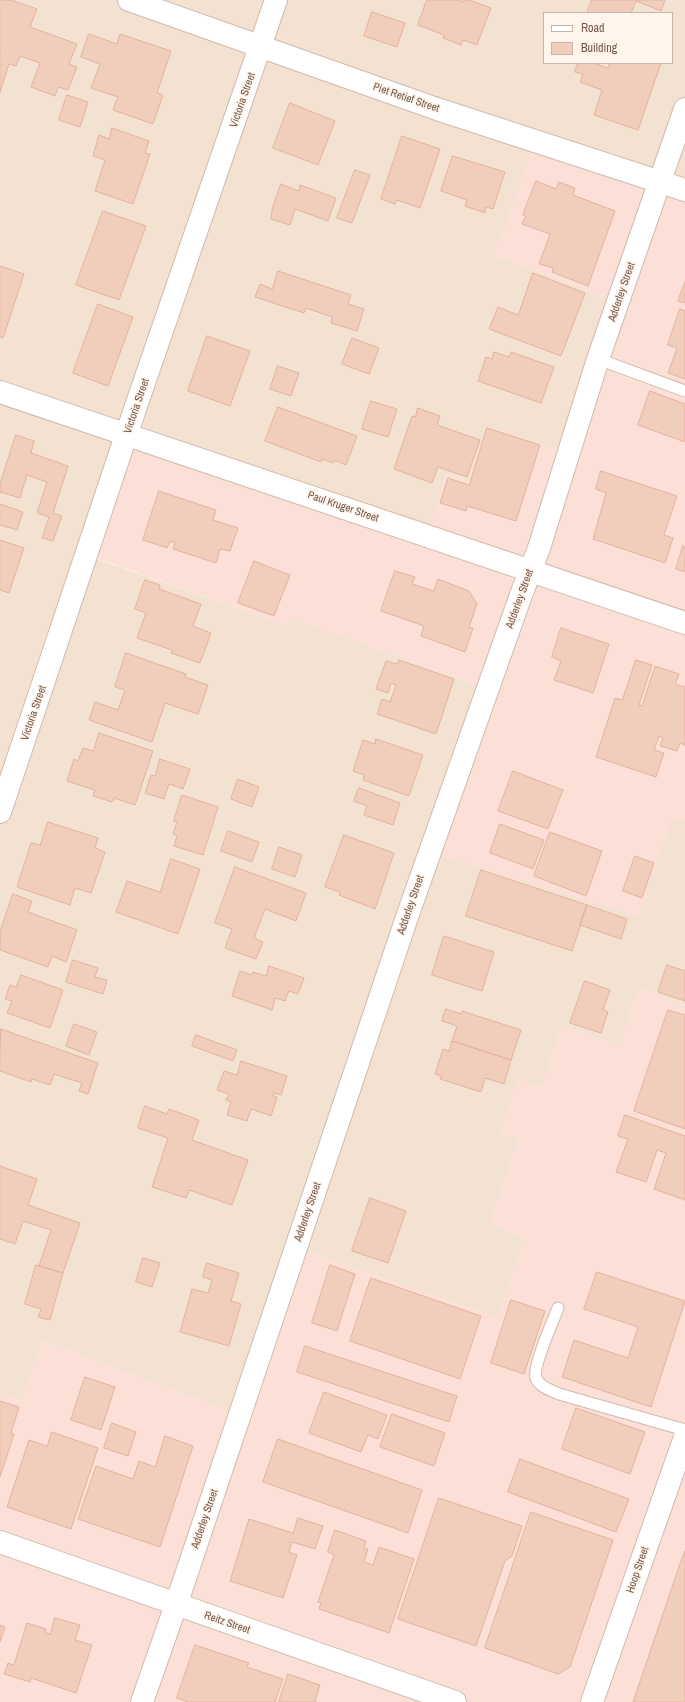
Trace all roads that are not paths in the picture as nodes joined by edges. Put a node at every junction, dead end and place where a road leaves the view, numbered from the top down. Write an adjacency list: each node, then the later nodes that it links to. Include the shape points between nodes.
1 (129, 0): 3 (street, Piet Retief Street)
2 (276, 0): 3 (street, Victoria Street)
3 (261, 47): 5 (street, Piet Retief Street, via 438,109); 10 (street, Victoria Street)
4 (685, 109): 5 (street, Adderley Street)
5 (660, 181): 6 (street, Piet Retief Street); 7 (street, Adderley Street)
6 (685, 190)
7 (598, 359): 8 (lane); 11 (street, Adderley Street)
8 (685, 391)
9 (0, 392): 10 (street, Paul Kruger Street)
10 (127, 434): 11 (street, Paul Kruger Street); 13 (street, Victoria Street)
11 (531, 570): 12 (street, Paul Kruger Street); 18 (street, Adderley Street, via 407,917)
12 (685, 623)
13 (0, 812)
14 (558, 1308): 15 (lane, via 537,1363 535,1373 540,1385 559,1394)
15 (685, 1430)
16 (685, 1437): 21 (street, Hoop Street)
17 (0, 1542): 18 (street, Reitz Street)
18 (176, 1605): 19 (street, Adderley Street); 20 (street, Reitz Street)
19 (142, 1702)
20 (455, 1702)
21 (592, 1702)

